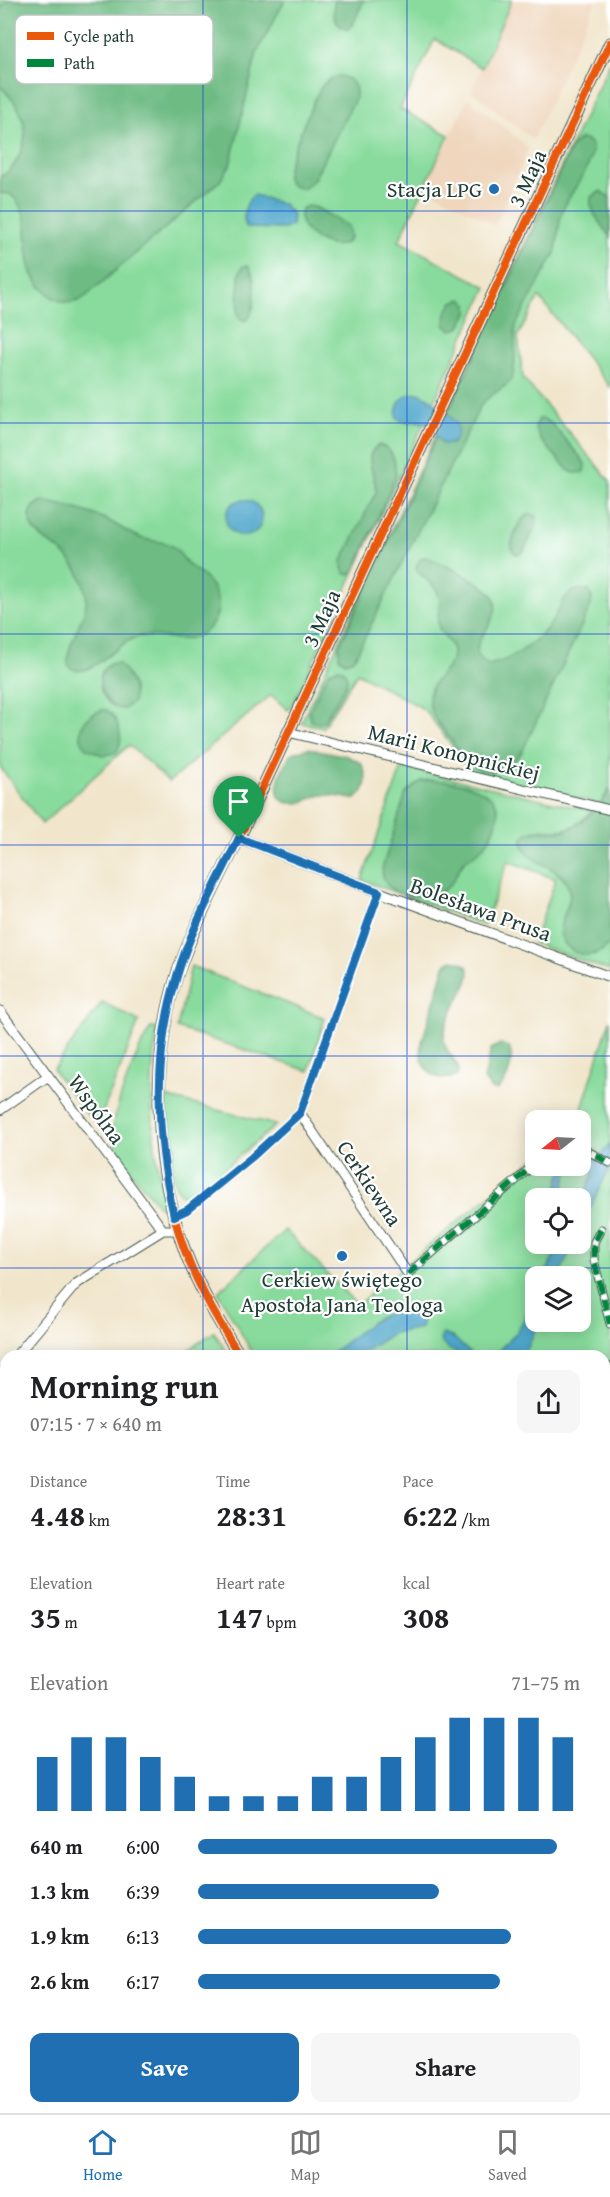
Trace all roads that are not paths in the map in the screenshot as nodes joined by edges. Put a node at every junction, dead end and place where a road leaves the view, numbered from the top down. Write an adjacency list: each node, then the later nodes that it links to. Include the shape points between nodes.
1 (610, 43): 2 (street, 3 Maja)
2 (288, 732): 3 (street, Marii Konopnickiej); 4 (street, 3 Maja)
3 (610, 810)
4 (239, 838): 5 (street, Bolesława Prusa); 14 (street, 3 Maja, via 194,931 177,976 165,1029 159,1116)
5 (379, 892): 6 (street, Bolesława Prusa); 10 (street)
6 (610, 977)
7 (0, 1011): 8 (street, Wspólna)
8 (48, 1076): 9 (street); 15 (street, Wspólna)
9 (0, 1110)
10 (300, 1113): 14 (street, via 236,1170); 18 (street, Cerkiewna)
11 (591, 1153): 12 (street)
12 (610, 1163)
13 (525, 1173): 18 (street)
14 (174, 1216): 16 (street, 3 Maja)
15 (163, 1230): 16 (street); 20 (street, via 76,1284)
16 (178, 1230): 21 (street, 3 Maja, via 202,1290)
17 (601, 1230): 19 (street, via 594,1242 594,1260)
18 (408, 1274)
19 (610, 1324)
20 (21, 1350)
21 (237, 1350)

